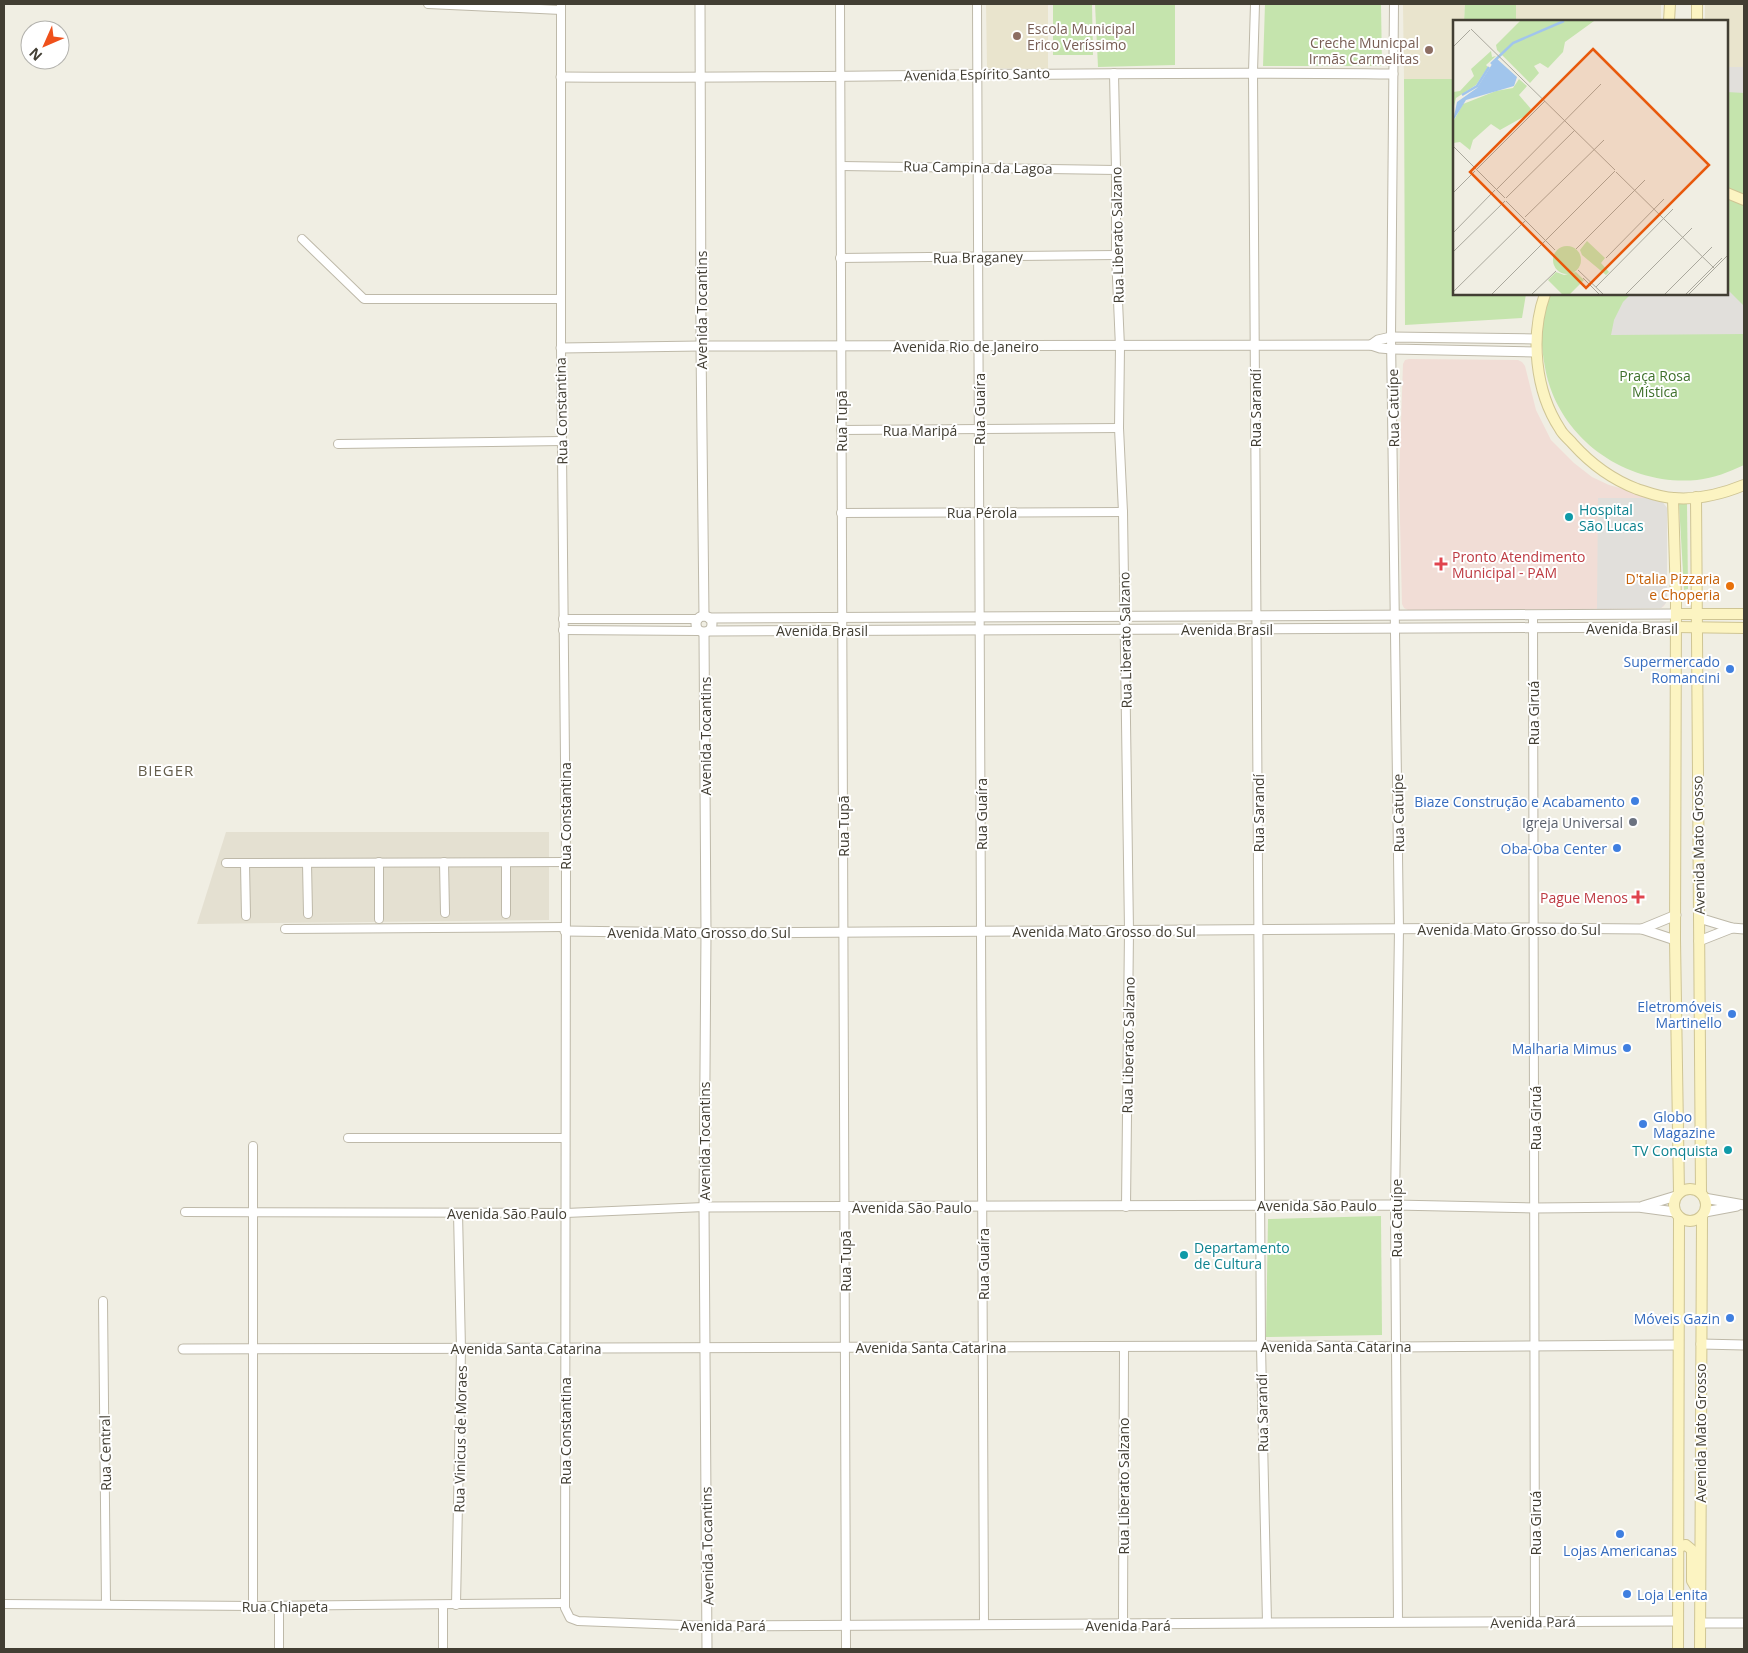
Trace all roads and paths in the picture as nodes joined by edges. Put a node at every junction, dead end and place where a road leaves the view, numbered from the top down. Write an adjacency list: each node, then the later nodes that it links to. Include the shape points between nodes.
1 (428, 4): 9 (street)
2 (700, 4): 18 (street, Avenida Tocantins)
3 (840, 4): 16 (street, Rua Tupã)
4 (977, 4): 15 (street, Rua Guaíra)
5 (1255, 4): 12 (street, Rua Sarandí)
6 (1394, 4): 14 (street, Rua Catuípe)
7 (1670, 4): 10 (main road)
8 (1697, 4): 11 (main road)
9 (561, 7): 17 (street, Rua Constantina)
10 (1670, 20)
11 (1697, 20)
12 (1253, 72): 13 (street, Avenida Espírito Santo); 14 (street, Avenida Espírito Santo); 37 (street, Rua Sarandí)
13 (1114, 74): 15 (street, Avenida Espírito Santo); 21 (street, Rua Liberato Salzano)
14 (1393, 74): 30 (street, Rua Catuípe)
15 (977, 75): 16 (street, Avenida Espírito Santo); 20 (street, Rua Guaíra)
16 (841, 76): 18 (street, Avenida Espírito Santo); 19 (street, Rua Tupã)
17 (561, 77): 18 (street, Avenida Espírito Santo); 29 (street, Rua Constantina)
18 (700, 78): 33 (street, Avenida Tocantins)
19 (840, 166): 20 (street, Rua Campina da Lagoa); 27 (street, Rua Tupã)
20 (978, 167): 21 (street, Rua Campina da Lagoa); 26 (street, Rua Guaíra)
21 (1116, 170): 25 (street, Rua Liberato Salzano)
22 (1728, 193): 23 (main road)
23 (1744, 200)
24 (302, 239): 29 (street, via 364,300)
25 (1116, 255): 26 (street, Rua Braganey); 36 (street, Rua Liberato Salzano)
26 (978, 257): 27 (street, Rua Braganey); 35 (street, Rua Guaíra)
27 (840, 258): 34 (street, Rua Tupã)
28 (1545, 295): 31 (main road)
29 (560, 299): 38 (street, Rua Constantina)
30 (1391, 337): 31 (street); 32 (street); 39 (street, Rua Catuípe)
31 (1536, 339): 40 (main road)
32 (1371, 345): 37 (street, Avenida Rio de Janeiro); 39 (street)
33 (701, 346): 34 (street, Avenida Rio de Janeiro); 38 (street, Avenida Rio de Janeiro); 60 (street, Avenida Tocantins)
34 (841, 346): 35 (street, Avenida Rio de Janeiro); 42 (street, Rua Tupã)
35 (978, 346): 36 (street, Avenida Rio de Janeiro); 43 (street, Rua Guaíra)
36 (1120, 346): 37 (street, Avenida Rio de Janeiro); 41 (street, Rua Liberato Salzano)
37 (1255, 346): 57 (street, Rua Sarandí)
38 (561, 348): 44 (street, Rua Constantina)
39 (1392, 349): 40 (street); 55 (street, Rua Catuípe)
40 (1536, 352): 48 (main road, via 1539,377 1549,406 1560,430 1584,457 1602,472 1628,485)
41 (1119, 428): 43 (street, Rua Maripá); 50 (street, Rua Liberato Salzano)
42 (841, 430): 43 (street, Rua Maripá); 51 (street, Rua Tupã)
43 (979, 430): 49 (street, Rua Guaíra)
44 (562, 441): 45 (street); 62 (street, Rua Constantina)
45 (338, 444)
46 (1744, 484): 47 (main road, via 1713,496)
47 (1696, 497): 48 (main road); 53 (main road, Avenida Mato Grosso)
48 (1673, 498): 52 (main road, Avenida Mato Grosso)
49 (979, 512): 50 (street, Rua Pérola); 51 (street, Rua Pérola); 61 (street, Rua Guaíra)
50 (1123, 512): 59 (street, Rua Liberato Salzano)
51 (842, 513): 58 (street, Rua Tupã)
52 (1676, 614): 53 (main road, Avenida Brasil); 56 (street, Avenida Brasil); 63 (main road, Avenida Mato Grosso)
53 (1696, 614): 54 (main road, Avenida Brasil); 64 (main road, Avenida Mato Grosso)
54 (1744, 614)
55 (1396, 615): 56 (street, Avenida Brasil); 57 (street, Avenida Brasil); 65 (street, Rua Catuípe)
56 (1533, 615): 66 (street, Rua Giruá)
57 (1256, 616): 59 (street, Avenida Brasil); 68 (street, Rua Sarandí)
58 (842, 617): 60 (street, Avenida Brasil); 61 (street, Avenida Brasil); 70 (street, Rua Tupã)
59 (1124, 617): 61 (street, Avenida Brasil); 72 (street, Rua Liberato Salzano)
60 (704, 618): 62 (street, Avenida Brasil); 73 (street, via 696,625); 73 (street, via 712,623)
61 (980, 618): 71 (street, Rua Guaíra)
62 (563, 619): 69 (street, Rua Constantina)
63 (1676, 627): 64 (main road, Avenida Brasil); 66 (street, Avenida Brasil); 84 (main road, Avenida Mato Grosso)
64 (1696, 627): 67 (main road, Avenida Brasil); 86 (main road, Avenida Mato Grosso)
65 (1396, 628): 66 (street, Avenida Brasil); 68 (street, Avenida Brasil); 93 (street, Rua Catuípe)
66 (1533, 628): 88 (street, Rua Giruá)
67 (1744, 628)
68 (1257, 629): 72 (street, Avenida Brasil); 95 (street, Rua Sarandí)
69 (564, 630): 73 (street, Avenida Brasil); 76 (street, Rua Constantina)
70 (842, 630): 71 (street, Avenida Brasil); 73 (street, Avenida Brasil); 96 (street, Rua Tupã)
71 (980, 630): 72 (street, Avenida Brasil); 98 (street, Rua Guaíra)
72 (1125, 630): 97 (street, Rua Liberato Salzano)
73 (704, 631): 99 (street, Avenida Tocantins)
74 (379, 862): 75 (street); 78 (street); 87 (street)
75 (444, 862): 79 (street); 81 (street)
76 (566, 862): 79 (street); 92 (street, Rua Constantina)
77 (226, 863): 80 (street)
78 (307, 863): 80 (street); 82 (street)
79 (506, 863): 83 (street)
80 (244, 864): 85 (street)
81 (446, 913)
82 (308, 914)
83 (506, 914)
84 (1676, 915): 94 (street); 100 (main road, Avenida Mato Grosso)
85 (246, 916)
86 (1698, 918): 89 (street); 101 (main road, Avenida Mato Grosso)
87 (379, 919)
88 (1534, 928): 93 (street, Avenida Mato Grosso do Sul); 94 (street, Avenida Mato Grosso do Sul); 115 (street, Rua Giruá)
89 (1732, 928): 90 (street); 101 (street)
90 (1744, 928)
91 (286, 929): 92 (street)
92 (565, 929): 99 (street, Avenida Mato Grosso do Sul); 103 (street, Rua Constantina)
93 (1399, 929): 95 (street, Avenida Mato Grosso do Sul); 108 (street, Rua Catuípe)
94 (1642, 929): 100 (street)
95 (1258, 930): 97 (street, Avenida Mato Grosso do Sul); 107 (street, Rua Sarandí)
96 (843, 931): 98 (street, Avenida Mato Grosso do Sul); 99 (street, Avenida Mato Grosso do Sul); 110 (street, Rua Tupã)
97 (1129, 931): 98 (street, Avenida Mato Grosso do Sul); 112 (street, Rua Liberato Salzano)
98 (981, 932): 111 (street, Rua Guaíra)
99 (706, 933): 114 (street, Avenida Tocantins)
100 (1675, 940): 105 (main road, Avenida Mato Grosso)
101 (1699, 940): 106 (main road, Avenida Mato Grosso)
102 (348, 1138): 103 (street)
103 (565, 1138): 119 (street, Rua Constantina)
104 (253, 1146): 117 (street)
105 (1677, 1195): 106 (main road, via 1692,1189); 113 (street, Avenida São Paulo); 121 (main road, via 1673,1205)
106 (1703, 1195): 109 (street); 120 (main road, via 1706,1205)
107 (1260, 1205): 108 (street, Avenida São Paulo); 112 (street, Avenida São Paulo); 127 (street, Rua Sarandí)
108 (1396, 1205): 115 (street, Avenida São Paulo); 130 (street, Rua Catuípe)
109 (1744, 1205): 120 (street)
110 (844, 1207): 111 (street, Avenida São Paulo); 114 (street, Avenida São Paulo); 128 (street, Rua Tupã)
111 (982, 1207): 112 (street, Avenida São Paulo); 129 (street, Rua Guaíra)
112 (1126, 1207)
113 (1638, 1207): 115 (street, Avenida São Paulo); 121 (street, Avenida São Paulo)
114 (704, 1208): 119 (street, Avenida São Paulo); 131 (street, Avenida Tocantins)
115 (1535, 1208): 124 (street, Rua Giruá)
116 (185, 1212): 117 (street, Avenida São Paulo)
117 (253, 1212): 118 (street, Avenida São Paulo); 134 (street)
118 (458, 1213): 119 (street, Avenida São Paulo); 135 (street, Rua Vinicus de Moraes)
119 (566, 1213): 136 (street, Rua Constantina)
120 (1703, 1214): 121 (main road, via 1690,1222); 123 (main road, Avenida Mato Grosso)
121 (1677, 1215): 125 (main road, Avenida Mato Grosso)
122 (104, 1301): 141 (street, Rua Central)
123 (1701, 1344): 126 (street); 138 (main road, Avenida Mato Grosso)
124 (1535, 1345): 125 (street, Avenida Santa Catarina); 130 (street, Avenida Santa Catarina); 148 (street, Rua Giruá)
125 (1678, 1345): 137 (main road, Avenida Mato Grosso)
126 (1744, 1345)
127 (1261, 1346): 130 (street, Avenida Santa Catarina); 132 (street, Avenida Santa Catarina); 149 (street, Rua Sarandí)
128 (845, 1347): 129 (street, Avenida Santa Catarina); 131 (street, Avenida Santa Catarina); 152 (street, Rua Tupã)
129 (983, 1347): 132 (street, Avenida Santa Catarina); 153 (street, Rua Guaíra)
130 (1396, 1347): 147 (street, Rua Catuípe)
131 (705, 1348): 136 (street, Avenida Santa Catarina); 155 (street, Avenida Tocantins)
132 (1124, 1348): 154 (street, Rua Liberato Salzano)
133 (183, 1349): 134 (street, Avenida Santa Catarina)
134 (253, 1349): 135 (street, Avenida Santa Catarina); 144 (street)
135 (461, 1349): 136 (street, Avenida Santa Catarina); 143 (street, Rua Vinicus de Moraes)
136 (565, 1349): 139 (street, Rua Constantina)
137 (1677, 1550): 138 (main road, via 1686,1545 1692,1550 1692,1581); 146 (main road, Avenida Mato Grosso)
138 (1700, 1594): 150 (main road, Avenida Mato Grosso)
139 (565, 1603): 143 (street, Rua Chiapeta); 155 (street, Avenida Pará, via 568,1616 578,1622)
140 (4, 1604): 141 (street, Rua Chiapeta)
141 (106, 1604): 144 (street, Rua Chiapeta)
142 (443, 1605): 143 (street, Rua Chiapeta); 145 (street, Rua Chiapeta); 157 (street)
143 (456, 1605)
144 (253, 1606): 145 (street, Rua Chiapeta)
145 (279, 1606): 156 (street)
146 (1678, 1621): 148 (street, Avenida Pará); 160 (main road, Avenida Mato Grosso)
147 (1398, 1622): 148 (street, Avenida Pará); 149 (street, Avenida Pará)
148 (1535, 1622)
149 (1267, 1623): 154 (street, Avenida Pará)
150 (1700, 1623): 151 (street); 161 (main road, Avenida Mato Grosso)
151 (1744, 1623)
152 (846, 1625): 153 (street, Avenida Pará); 155 (street, Avenida Pará); 159 (street, Rua Tupã)
153 (984, 1625): 154 (street, Avenida Pará)
154 (1123, 1625)
155 (708, 1626): 158 (street, Avenida Tocantins)
156 (278, 1649)
157 (443, 1649)
158 (708, 1649)
159 (846, 1649)
160 (1678, 1649)
161 (1700, 1649)

